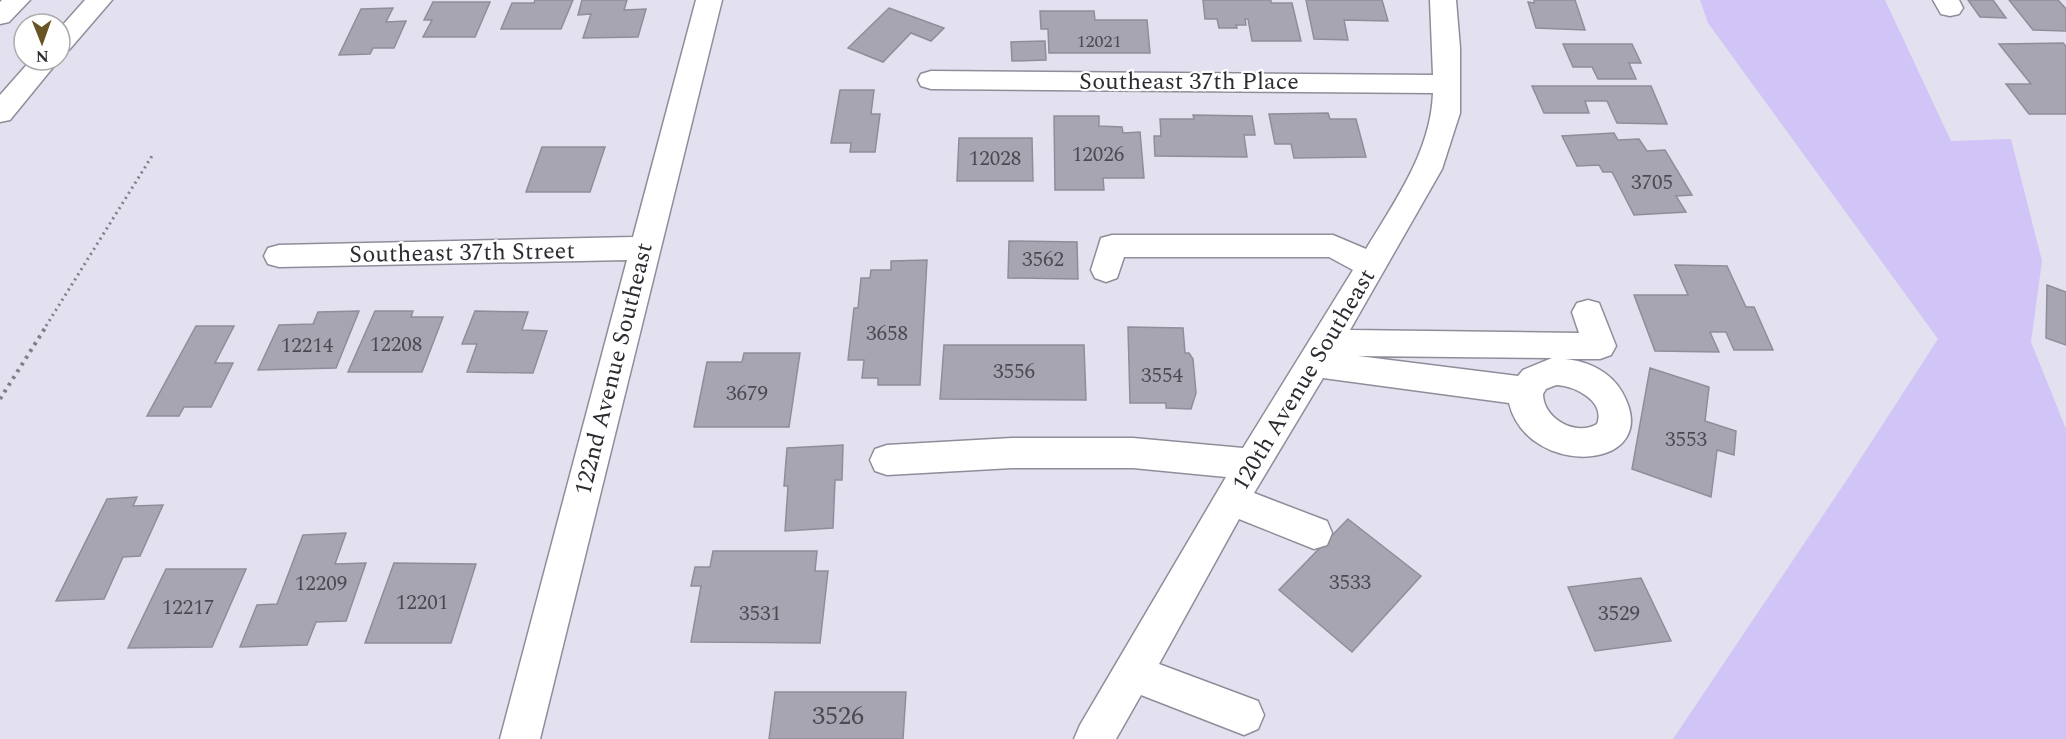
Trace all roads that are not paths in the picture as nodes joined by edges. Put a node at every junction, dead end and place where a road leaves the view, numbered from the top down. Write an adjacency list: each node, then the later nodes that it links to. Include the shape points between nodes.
1 (17, 0): 5 (main road)
2 (99, 0): 6 (main road)
3 (710, 0): 11 (main road, 122nd Avenue Southeast)
4 (1443, 0): 9 (main road, 120th Avenue Southeast)
5 (0, 16)
6 (72, 30)
7 (36, 72): 10 (main road)
8 (931, 80): 9 (main road, Southeast 37th Place)
9 (1447, 84): 13 (main road, 120th Avenue Southeast, via 1446,113 1428,169)
10 (0, 113)
11 (644, 248): 12 (main road, Southeast 37th Street); 24 (main road, 122nd Avenue Southeast)
12 (279, 256)
13 (1372, 266): 14 (main road, via 1333,246 1112,246); 16 (main road, 120th Avenue Southeast)
14 (1106, 270)
15 (1588, 312): 16 (main road, via 1600,345)
16 (1320, 353): 17 (main road); 19 (main road, 120th Avenue Southeast)
17 (1526, 391)
18 (887, 460): 19 (main road, via 1012,453 1133,453)
19 (1252, 464): 20 (main road, 120th Avenue Southeast)
20 (1232, 500): 21 (main road); 22 (main road, 120th Avenue Southeast)
21 (1314, 533)
22 (1132, 673): 23 (main road); 25 (main road, 120th Avenue Southeast)
23 (1244, 715)
24 (520, 739)
25 (1094, 739)

